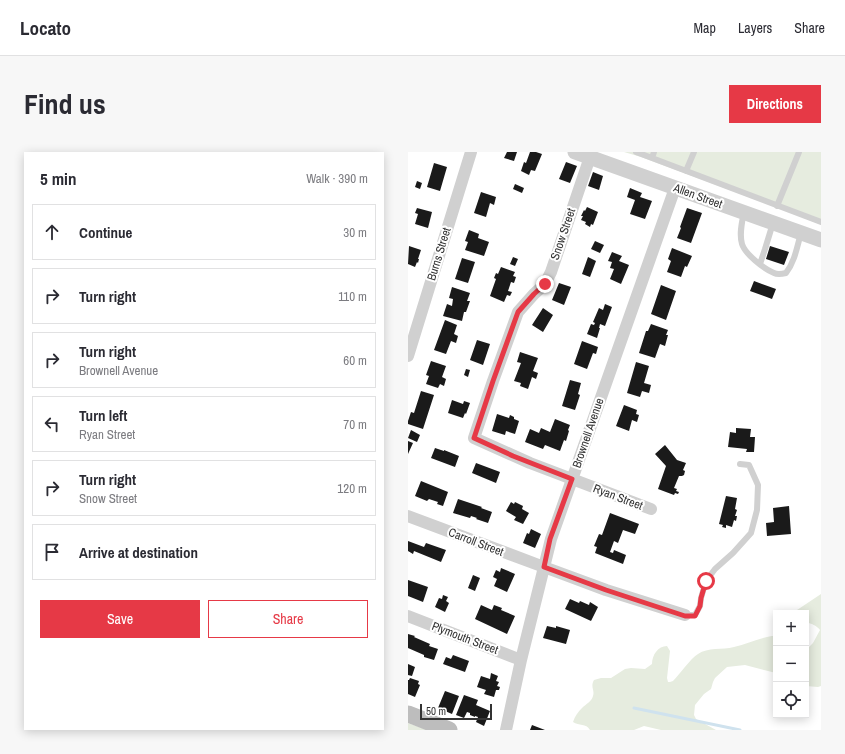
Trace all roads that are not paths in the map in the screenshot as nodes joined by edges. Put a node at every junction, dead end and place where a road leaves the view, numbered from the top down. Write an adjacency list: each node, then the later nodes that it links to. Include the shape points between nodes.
1 (471, 152): 18 (street, Burns Street)
2 (575, 152): 7 (street, Allen Street)
3 (636, 152): 8 (lane)
4 (654, 152): 8 (lane)
5 (694, 152): 9 (lane)
6 (799, 152): 11 (lane)
7 (590, 157): 10 (street, Allen Street); 19 (street, Snow Street, via 545,284 518,312)
8 (652, 158): 9 (lane)
9 (686, 171): 11 (lane)
10 (675, 188): 12 (street, Allen Street); 21 (street, Brownell Avenue)
11 (777, 206): 13 (lane)
12 (744, 212): 14 (street, Allen Street); 17 (lane, via 742,244 748,255)
13 (821, 222)
14 (773, 223): 15 (street, Allen Street); 17 (lane)
15 (801, 232): 16 (street, Allen Street); 17 (lane, via 794,259 786,273 775,274)
16 (821, 240)
17 (760, 264)
18 (408, 356)
19 (474, 438): 21 (street, Ryan Street)
20 (740, 464): 26 (lane, via 749,465 758,485 757,510 751,533 706,581 695,616)
21 (572, 479): 22 (street, Ryan Street); 24 (street, Brownell Avenue, via 550,539)
22 (651, 509)
23 (408, 516): 24 (street, Carroll Street)
24 (544, 567): 26 (street, Carroll Street); 27 (street, Brownell Avenue)
25 (408, 616): 27 (street, Plymouth Street)
26 (685, 616)
27 (522, 660): 30 (street, Brownell Avenue)
28 (408, 714): 29 (main road)
29 (449, 730)
30 (506, 730)

